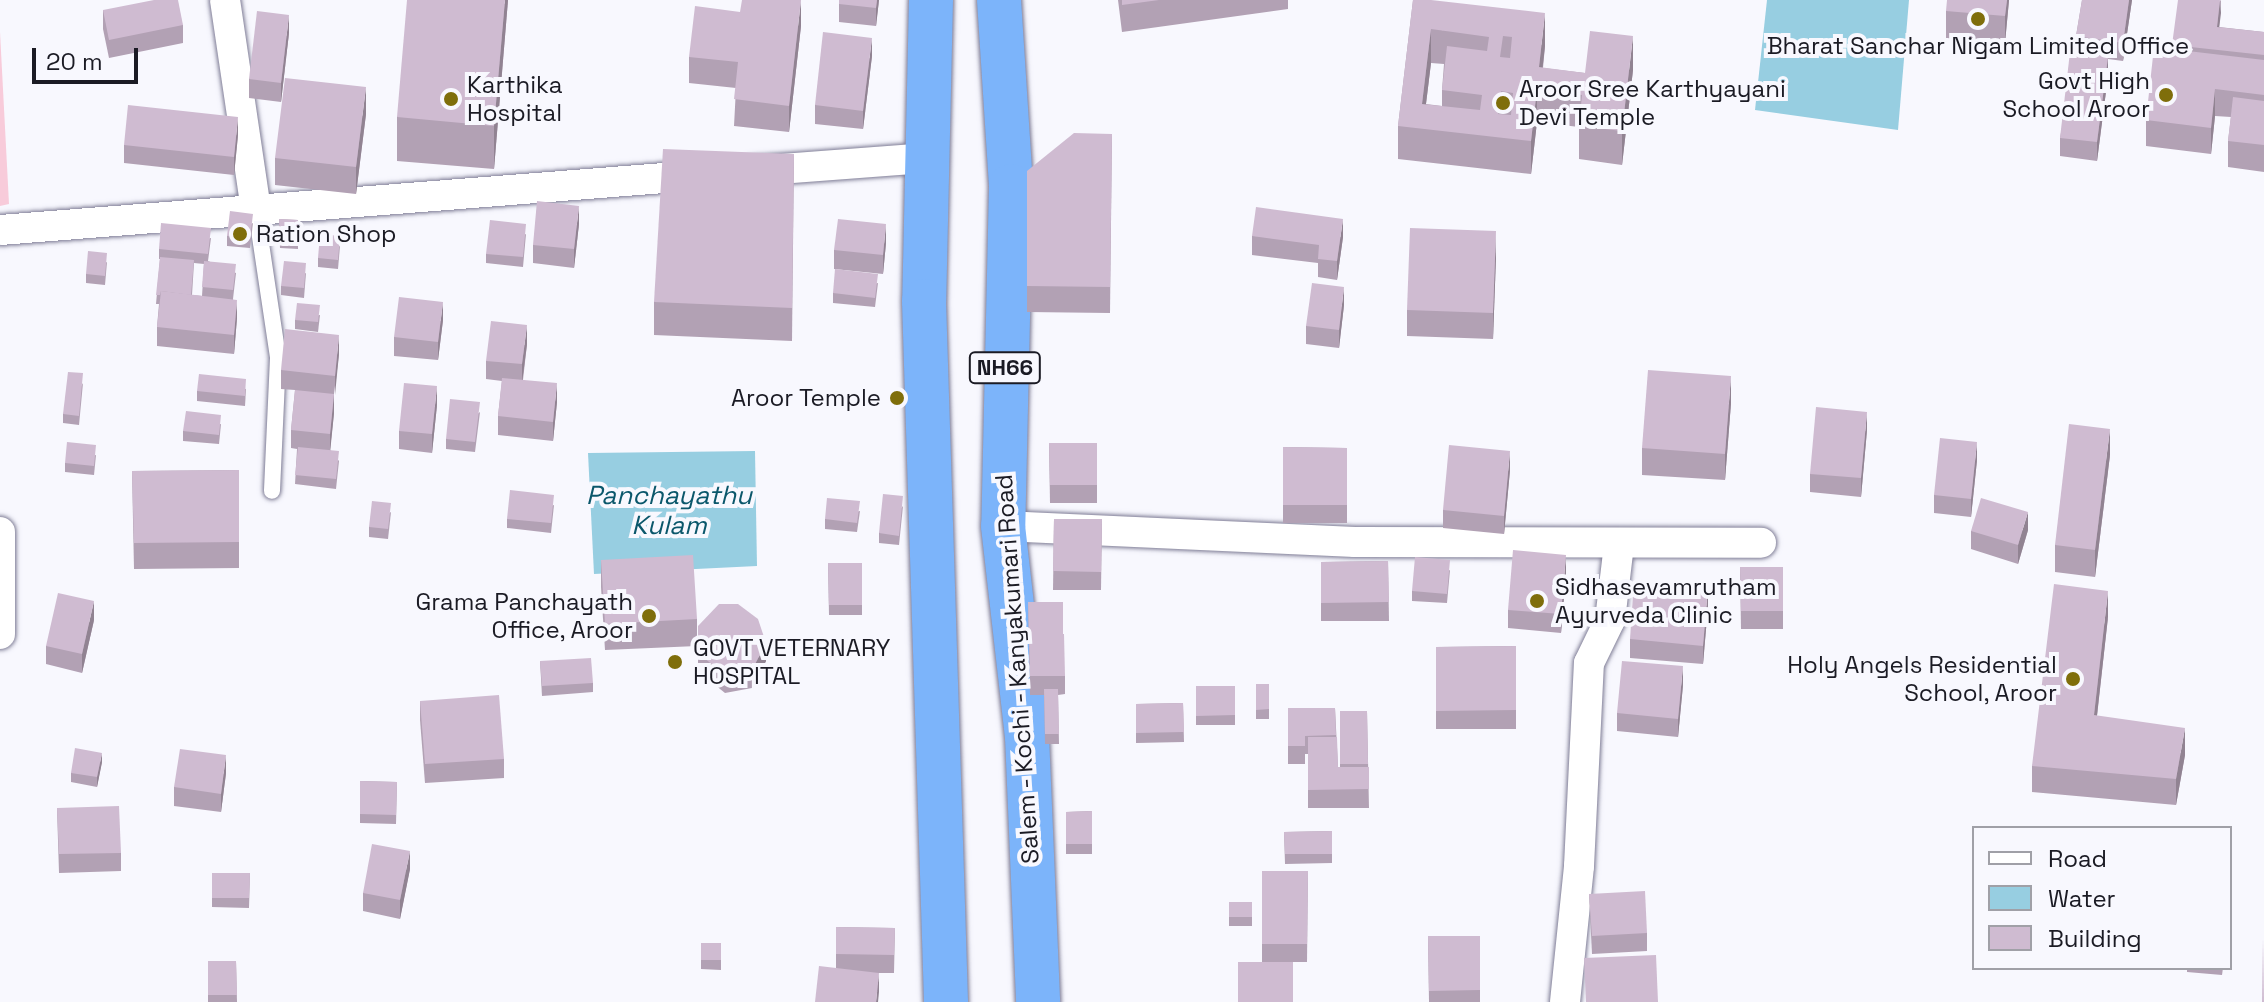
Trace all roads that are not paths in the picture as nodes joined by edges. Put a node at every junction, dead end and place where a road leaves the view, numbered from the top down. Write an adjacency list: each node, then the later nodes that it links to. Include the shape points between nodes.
1 (225, 0): 5 (street)
2 (931, 0): 4 (highway)
3 (1002, 3): 8 (highway, Salem - Kochi - Kanyakumari Road / NH66, via 1011,186)
4 (927, 158): 5 (street); 13 (highway, via 924,301)
5 (256, 210): 6 (street); 7 (lane, via 278,358)
6 (0, 230)
7 (272, 491)
8 (1003, 526): 11 (street, via 1355,542); 14 (highway, Salem - Kochi - Kanyakumari Road / NH66, via 1027,736)
9 (0, 532): 12 (street)
10 (1761, 543): 11 (street)
11 (1619, 544): 15 (street, via 1610,620 1589,663 1579,866)
12 (0, 634)
13 (946, 1002)
14 (1038, 1002)
15 (1565, 1002)

